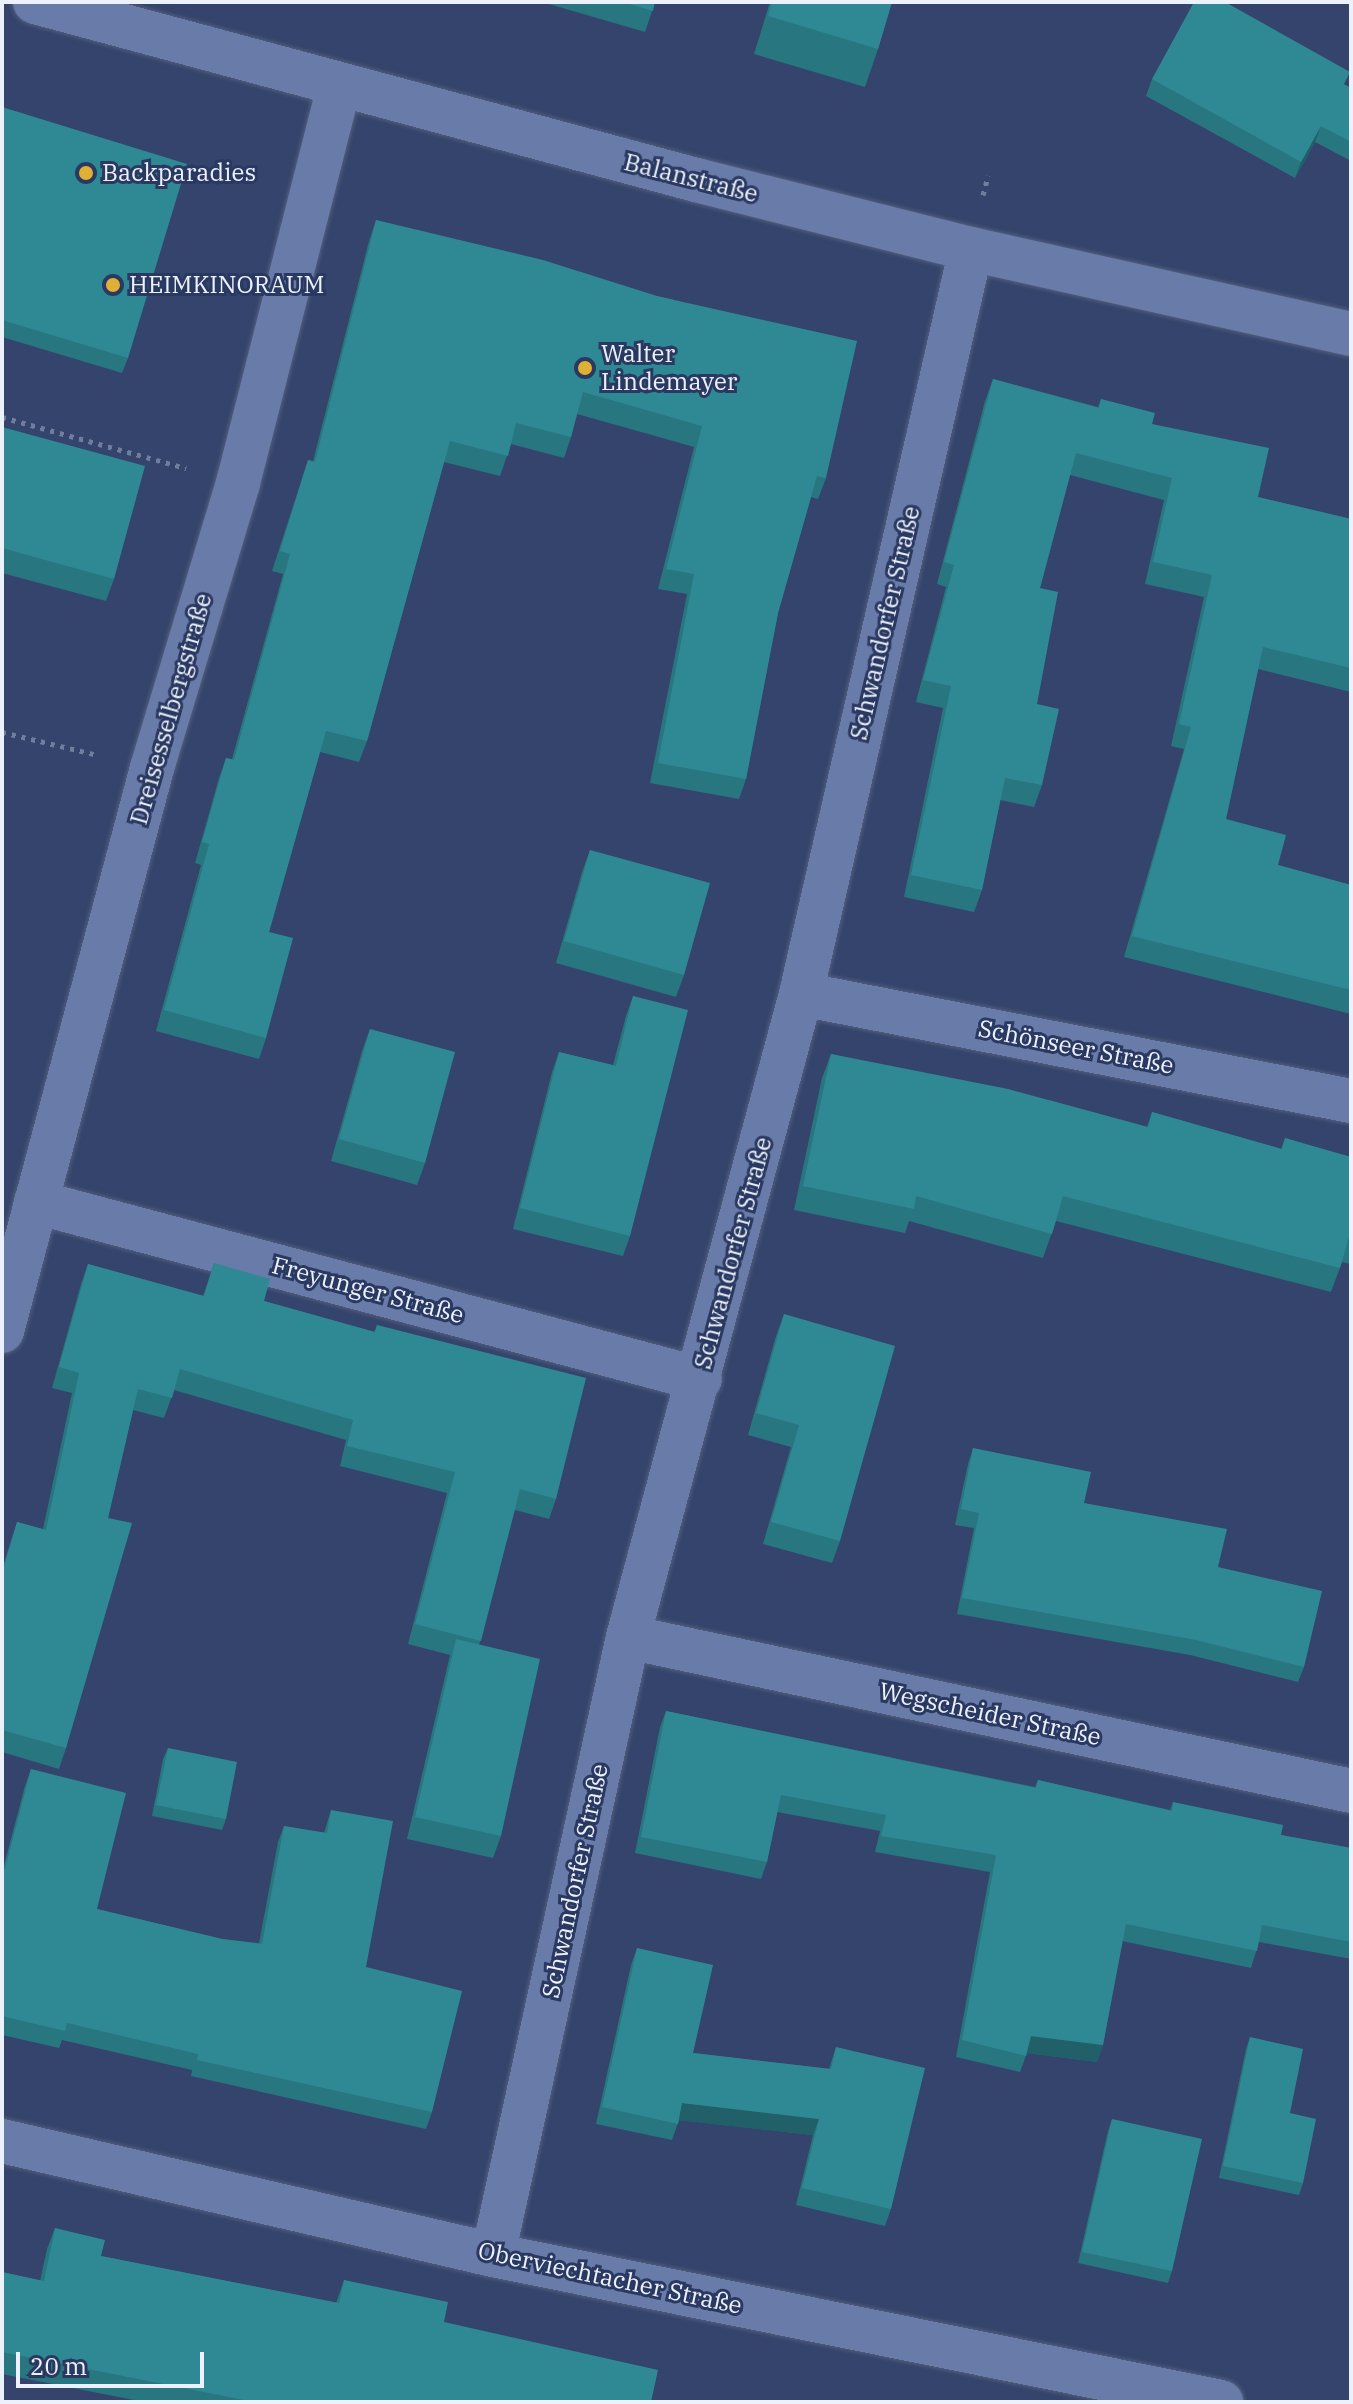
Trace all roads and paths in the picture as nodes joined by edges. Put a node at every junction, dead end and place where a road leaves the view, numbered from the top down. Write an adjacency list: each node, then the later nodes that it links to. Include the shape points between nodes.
1 (35, 2): 2 (street, Balanstraße)
2 (339, 86): 3 (street, Balanstraße); 6 (street, Dreisesselbergstraße)
3 (971, 249): 4 (street, Balanstraße); 9 (street, Schwandorfer Straße)
4 (1351, 334)
5 (2, 417): 6 (path)
6 (238, 483): 8 (street, Dreisesselbergstraße)
7 (2, 732): 8 (path)
8 (152, 768): 11 (street, Dreisesselbergstraße)
9 (801, 994): 10 (street, Schönseer Straße); 13 (street, Schwandorfer Straße)
10 (1351, 1101)
11 (36, 1202): 12 (street, Dreisesselbergstraße); 13 (street, Freyunger Straße)
12 (2, 1331)
13 (700, 1379): 14 (street, Schwandorfer Straße)
14 (628, 1637): 15 (street, Wegscheider Straße); 17 (street, Schwandorfer Straße)
15 (1351, 1791)
16 (2, 2141): 17 (street, Oberviechtacher Straße)
17 (493, 2255): 18 (street, Oberviechtacher Straße)
18 (1221, 2402)

